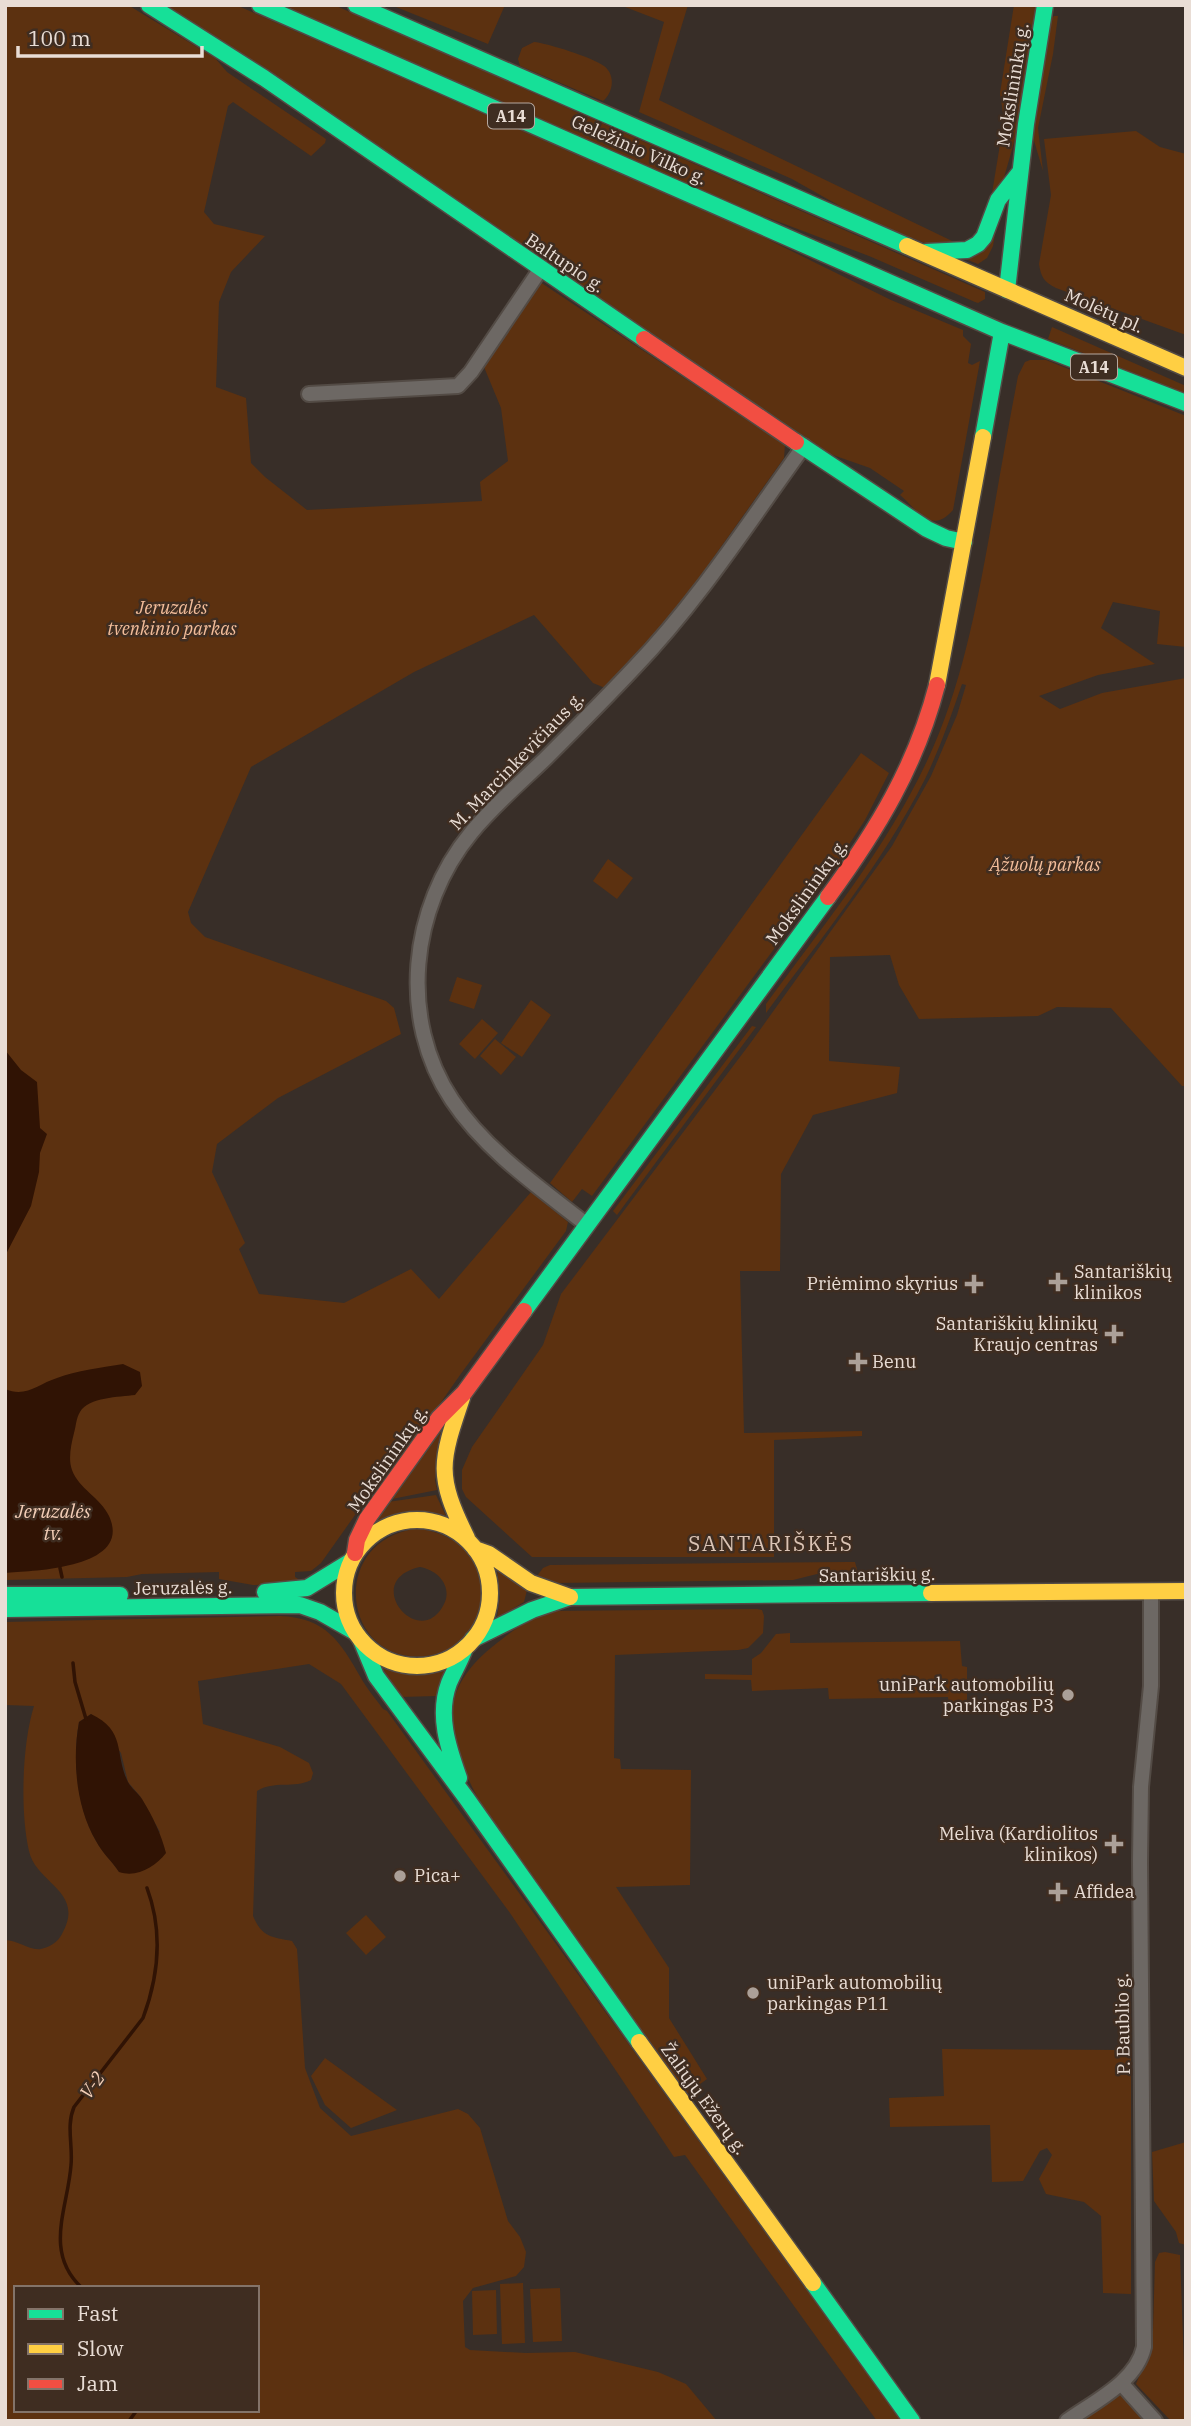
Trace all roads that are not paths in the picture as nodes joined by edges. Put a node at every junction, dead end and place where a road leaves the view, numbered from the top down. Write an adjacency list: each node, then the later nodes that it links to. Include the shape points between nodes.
1 (149, 5): 7 (main road, Baltupio g., via 264,78)
2 (260, 5): 9 (main road, Geležinio Vilko g. / A14)
3 (356, 5): 6 (main road, Geležinio Vilko g. / A14)
4 (1045, 5): 5 (main road, Mokslininkų g.)
5 (1020, 171): 6 (main road, Mokslininkų g., via 999,200 978,244 967,250); 8 (main road, Mokslininkų g.)
6 (923, 252): 8 (main road, Geležinio Vilko g. / A14)
7 (540, 270): 11 (street, via 458,386); 13 (main road, Baltupio g.)
8 (1007, 290): 9 (main road, Mokslininkų g.); 10 (main road, Molėtų pl. / A14)
9 (1002, 332): 12 (main road, A14); 14 (main road, Mokslininkų g.)
10 (1186, 368)
11 (309, 394)
12 (1186, 403)
13 (804, 446): 14 (main road, Baltupio g., via 927,529); 15 (street, M. Marcinkevičiaus g., via 678,621 470,834 447,867 428,914 417,966 418,992 426,1041 442,1083 483,1137)
14 (964, 542): 15 (main road, Mokslininkų g., via 933,702 903,781 840,881)
15 (587, 1225): 16 (main road, Mokslininkų g.)
16 (464, 1393): 17 (main road, Mokslininkų g., via 442,1474 451,1507); 18 (main road, Mokslininkų g., via 439,1418 367,1518)
17 (472, 1546): 18 (main road, via 455,1530 425,1520 408,1520 378,1531); 22 (main road, Santariškių g., via 531,1583); 25 (main road, via 486,1571 490,1595 482,1626)
18 (353, 1557): 21 (main road, Jeruzalės g., via 307,1588 286,1592); 24 (main road, via 344,1597 348,1619)
19 (1151, 1591): 20 (main road, Santariškių g.); 22 (main road, Santariškių g.); 27 (street, P. Baublio g., via 1151,1686 1141,1787 1140,1861 1145,2334 1141,2359)
20 (1186, 1591)
21 (5, 1595)
22 (570, 1597): 25 (main road, Santariškių g., via 527,1611)
23 (5, 1609): 24 (main road, Jeruzalės g., via 300,1605)
24 (358, 1636): 25 (main road, via 387,1660 411,1665 436,1663); 26 (main road, Žaliųjų Ežerų g., via 376,1676)
25 (469, 1644): 26 (main road, Žaliųjų Ežerų g., via 449,1681 442,1714 446,1741)
26 (467, 1798): 28 (main road, Žaliųjų Ežerų g.)
27 (1121, 2383): 29 (street, P. Baublio g.); 30 (street)
28 (912, 2421)
29 (1067, 2421)
30 (1155, 2421)

